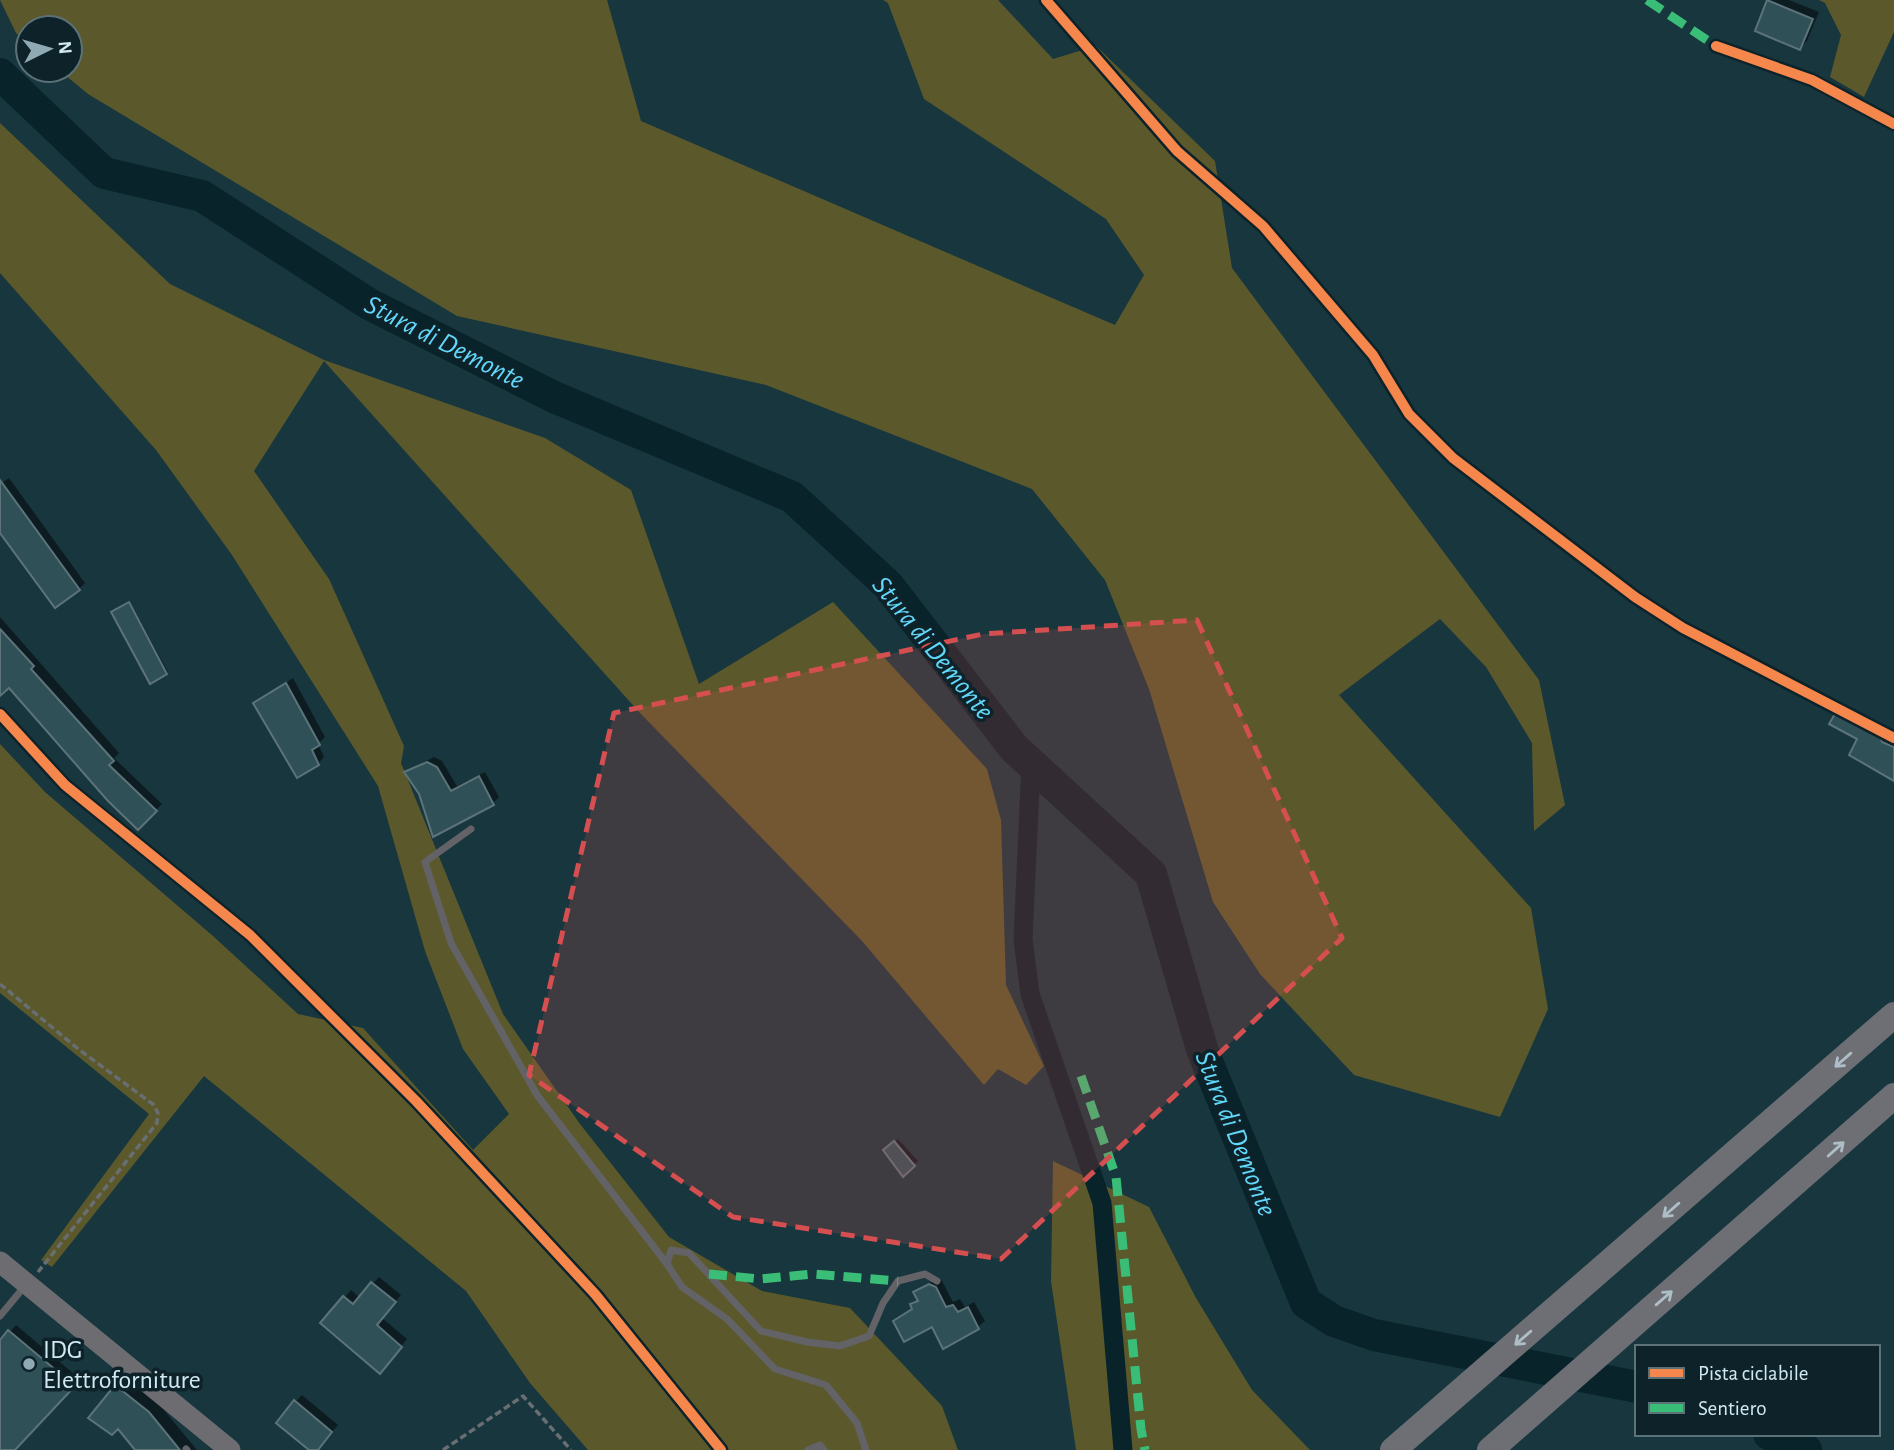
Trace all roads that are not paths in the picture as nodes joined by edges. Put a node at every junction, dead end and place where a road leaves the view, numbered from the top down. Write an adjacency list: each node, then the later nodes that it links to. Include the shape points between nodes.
1 (1716, 46): 2 (street, via 1812,80)
2 (1894, 124)
3 (0, 714): 14 (street, via 65,785 250,935 416,1101 595,1294)
4 (471, 829): 8 (lane, via 425,862 451,943 537,1095)
5 (1894, 1015): 12 (highway, one-way to 12)
6 (1894, 1097): 18 (highway, one-way to 6)
7 (0, 1262): 10 (main road)
8 (667, 1264): 9 (lane, via 671,1250 689,1252 761,1331 840,1346 869,1336 898,1281 925,1274); 17 (lane, via 682,1287 727,1319 775,1368 826,1385 857,1423)
9 (937, 1282)
10 (27, 1284): 11 (lane); 13 (main road)
11 (0, 1316)
12 (1399, 1446)
13 (229, 1450)
14 (722, 1450)
15 (808, 1450): 16 (lane, via 820,1445)
16 (824, 1450)
17 (866, 1450)
18 (1490, 1450)

